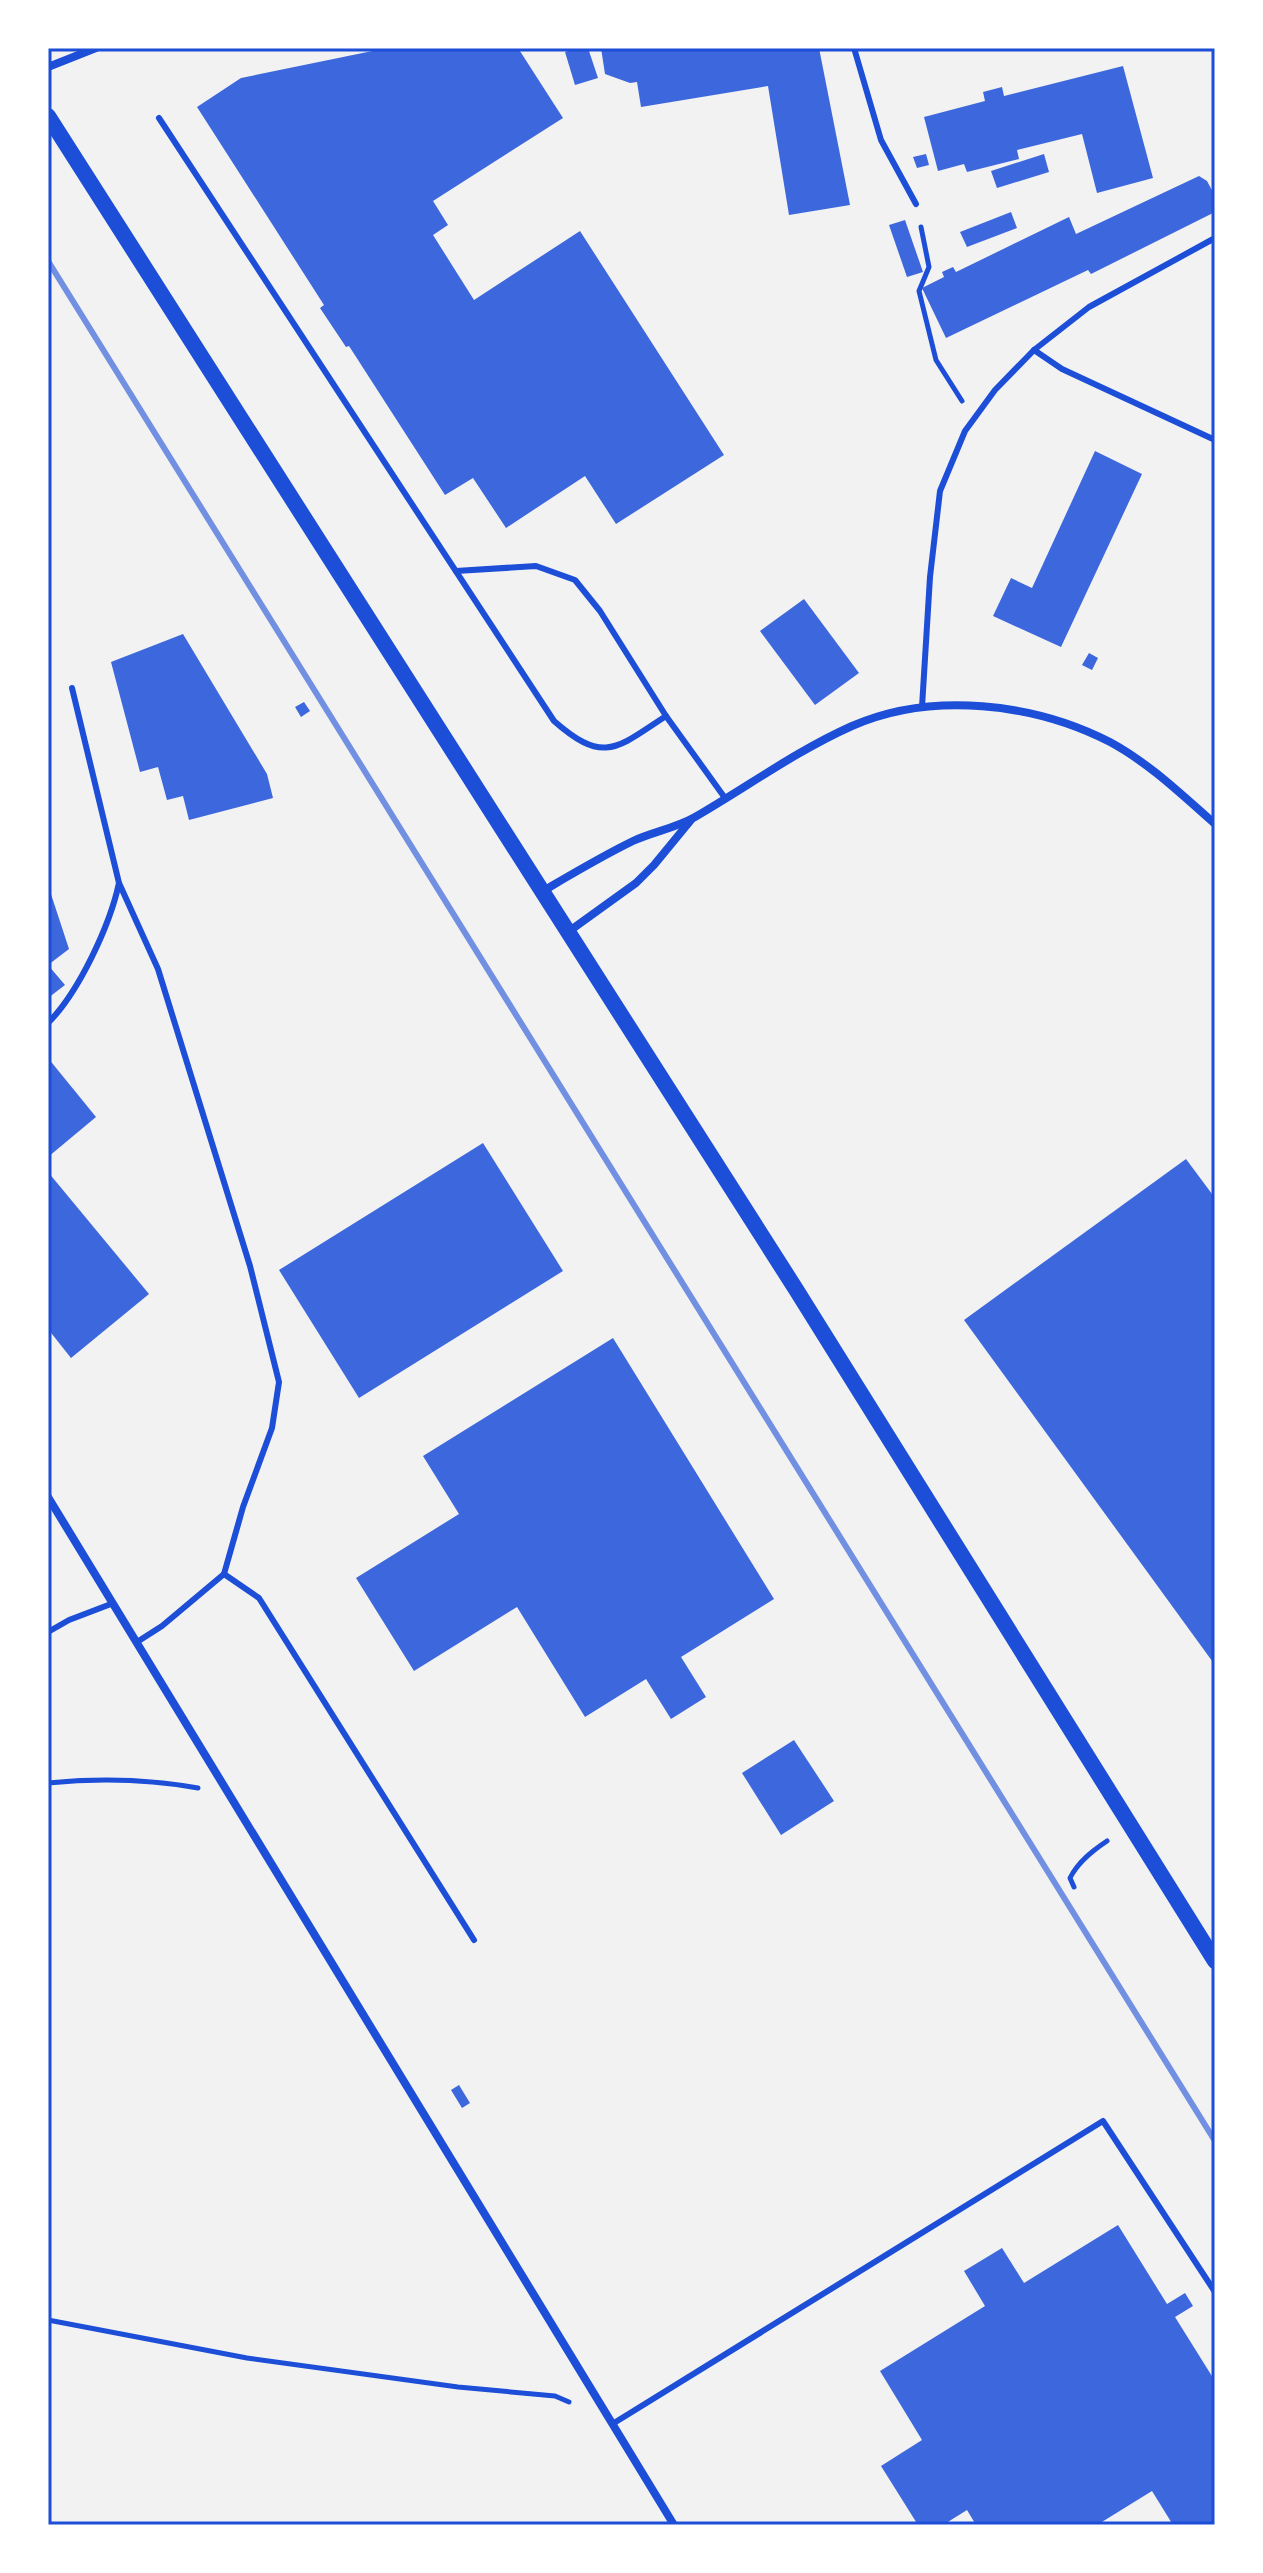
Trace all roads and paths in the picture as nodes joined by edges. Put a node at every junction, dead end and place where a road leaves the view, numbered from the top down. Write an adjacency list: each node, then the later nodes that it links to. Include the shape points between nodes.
1 (96, 48): 3 (street)
2 (854, 48): 6 (lane, via 881,140)
3 (48, 67)
4 (48, 116): 19 (main road)
5 (159, 118): 11 (lane)
6 (916, 204): 9 (path, via 929,267 919,291 936,360)
7 (1215, 238): 8 (lane, via 1089,307)
8 (1034, 350): 9 (lane); 10 (lane, via 1062,369)
9 (975, 417): 13 (lane, via 940,491)
10 (1215, 440)
11 (456, 571): 14 (lane, via 536,566 575,580); 14 (lane, via 554,721 575,739 600,749 620,746)
12 (72, 688): 18 (lane)
13 (922, 707): 15 (street, via 855,725); 17 (street, via 1000,710 1074,726 1147,766)
14 (666, 716): 15 (lane)
15 (725, 798): 16 (street)
16 (692, 819): 19 (street, via 635,840); 20 (street, via 636,883)
17 (1215, 824)
18 (119, 883): 21 (lane, via 104,931); 23 (lane, via 158,969 250,1266 279,1382 272,1428)
19 (543, 891): 20 (main road)
20 (568, 932): 29 (main road)
21 (48, 1023)
22 (48, 1497): 24 (street)
23 (224, 1574): 26 (lane); 31 (lane, via 259,1598)
24 (111, 1604): 25 (lane); 26 (street)
25 (48, 1632)
26 (137, 1642): 28 (street)
27 (48, 1783): 28 (path, via 95,1778)
28 (228, 1792): 35 (street)
29 (1131, 1825): 30 (path, via 1083,1860 1070,1878); 32 (main road)
30 (1074, 1887)
31 (474, 1940)
32 (1215, 1961)
33 (1215, 2292): 35 (lane, via 1103,2121)
34 (48, 2320): 35 (path, via 247,2358 555,2396)
35 (614, 2423): 36 (street)
36 (674, 2525)

